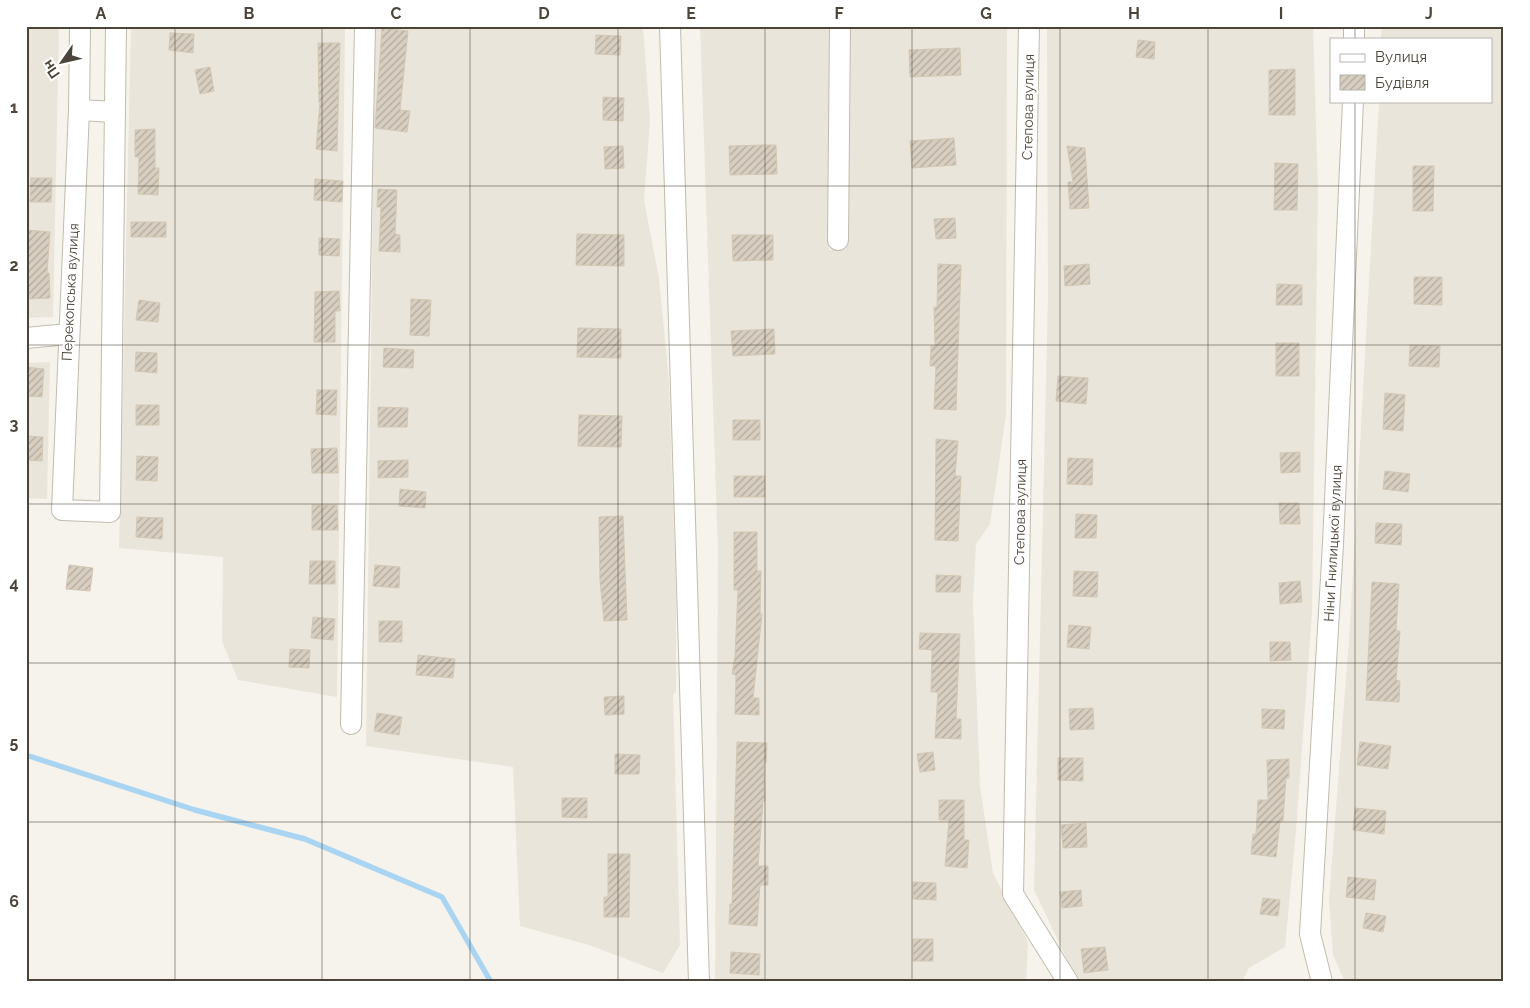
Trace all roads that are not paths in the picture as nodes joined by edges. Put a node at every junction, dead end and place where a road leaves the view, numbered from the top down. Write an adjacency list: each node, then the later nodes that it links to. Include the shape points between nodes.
1 (80, 26): 8 (street, Перекопська вулиця)
2 (116, 26): 9 (street)
3 (365, 26): 13 (street)
4 (670, 26): 14 (street)
5 (840, 26): 10 (street)
6 (1029, 26): 15 (street, Степова вулиця, via 1013,894)
7 (1352, 102): 16 (street, Ніни Гнилицької вулиця, via 1333,544 1310,934)
8 (79, 110): 9 (street); 11 (street, Перекопська вулиця)
9 (115, 112): 11 (street, Перекопська вулиця, via 110,512 62,510)
10 (838, 240)
11 (68, 334): 12 (street)
12 (26, 338)
13 (350, 724)
14 (699, 982)
15 (1068, 982)
16 (1322, 982)

